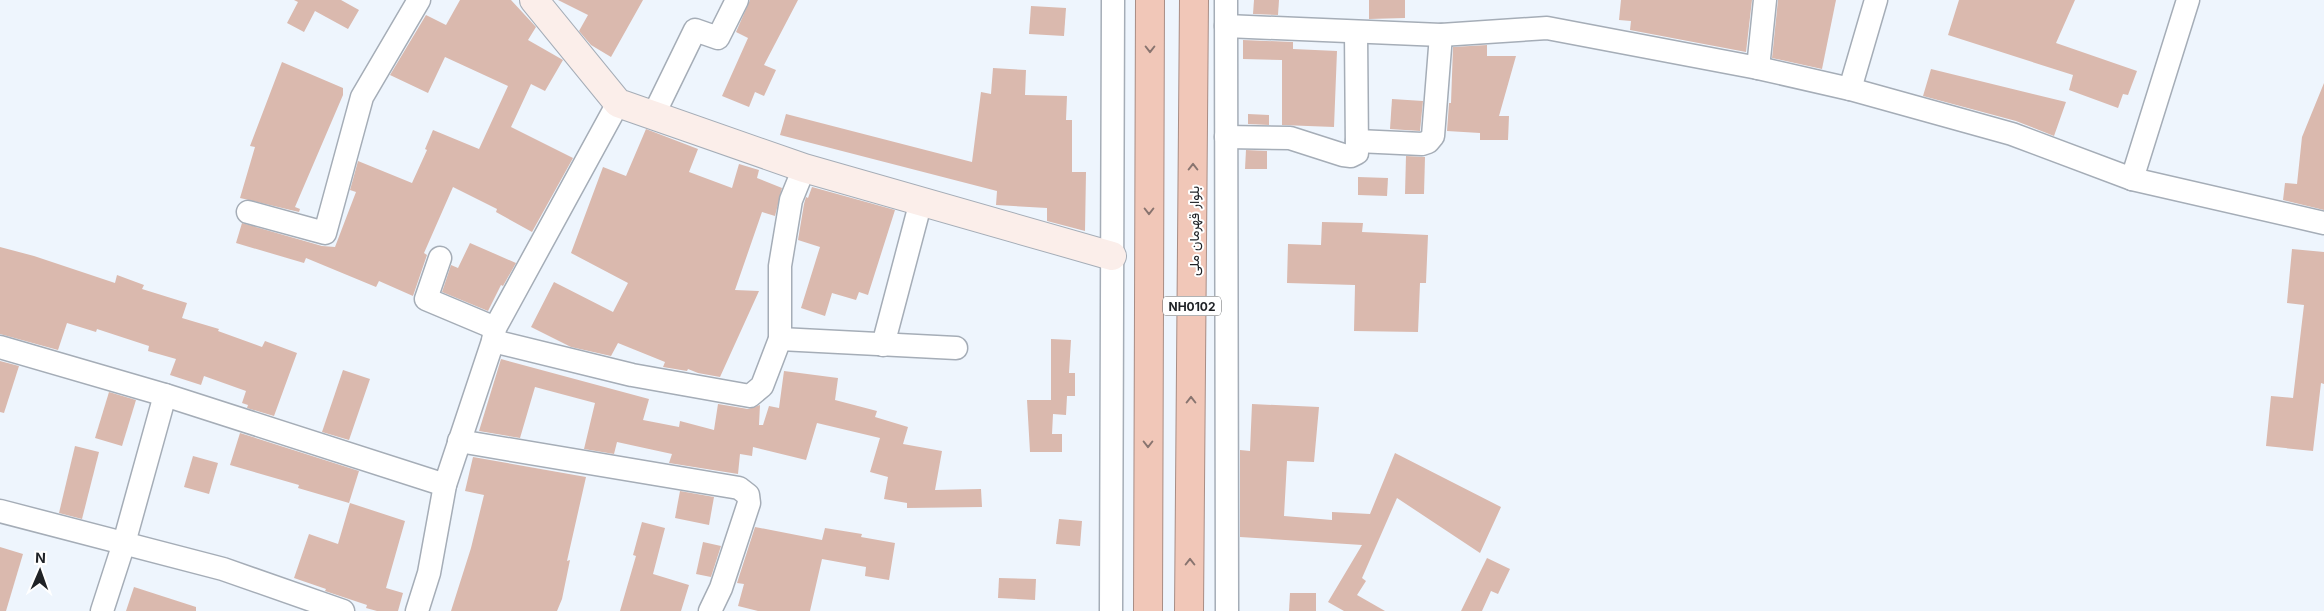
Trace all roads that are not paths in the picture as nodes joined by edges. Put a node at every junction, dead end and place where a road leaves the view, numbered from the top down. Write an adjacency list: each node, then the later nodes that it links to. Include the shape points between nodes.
1 (419, 0): 23 (street, via 362,97 325,233)
2 (534, 0): 16 (street)
3 (737, 0): 17 (street, via 718,38 695,30)
4 (1113, 0): 25 (street)
5 (1150, 0): 42 (highway, NH0102, one-way to 42)
6 (1194, 0): 43 (highway, بلوار قهرمان ملی / NH0102, one-way to 6)
7 (1226, 0): 11 (street)
8 (1765, 0): 14 (street)
9 (1876, 0): 15 (street)
10 (2188, 0): 21 (street)
11 (1226, 26): 12 (street); 18 (street)
12 (1356, 32): 13 (street); 19 (street)
13 (1441, 34): 14 (street, via 1547,28); 19 (street, via 1433,136 1422,144)
14 (1758, 68): 15 (street)
15 (1850, 89): 21 (street, via 2012,134)
16 (618, 102): 17 (street); 27 (street)
17 (653, 116): 20 (street)
18 (1226, 137): 19 (street, via 1290,138 1351,156 1357,153); 44 (street)
19 (1357, 141)
20 (804, 168): 22 (street); 28 (street, via 791,200 780,266)
21 (2132, 179): 24 (street)
22 (921, 201): 25 (street); 29 (street)
23 (248, 212)
24 (2324, 223)
25 (1112, 256): 41 (street)
26 (440, 258): 27 (street, via 426,299)
27 (494, 334): 28 (street, via 632,375 750,396 762,386); 33 (street)
28 (780, 339): 29 (street)
29 (883, 345): 31 (street)
30 (0, 347): 32 (street)
31 (956, 348)
32 (165, 395): 34 (street); 36 (street)
33 (459, 441): 34 (street); 40 (street, via 739,488 748,494 749,503 721,588)
34 (445, 485): 39 (street, via 429,573)
35 (0, 511): 36 (street)
36 (124, 543): 37 (street); 38 (street, via 223,569)
37 (102, 611)
38 (343, 611)
39 (417, 611)
40 (710, 611)
41 (1111, 611)
42 (1148, 611)
43 (1189, 611)
44 (1227, 611)

